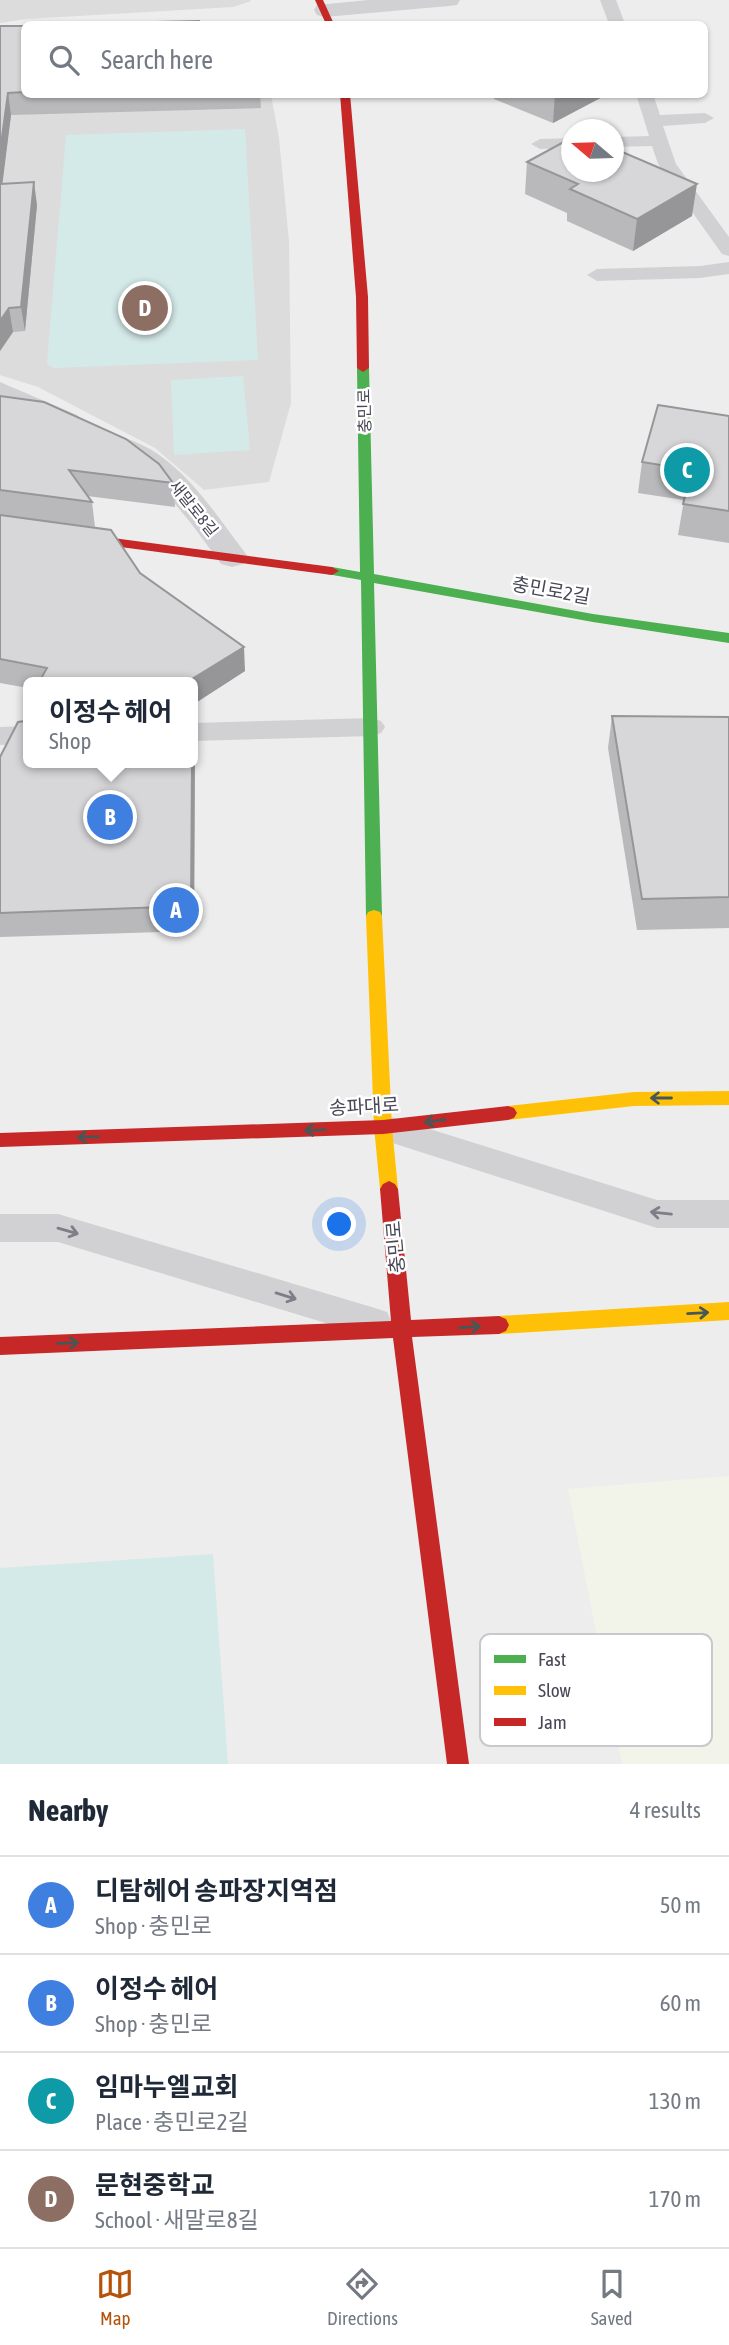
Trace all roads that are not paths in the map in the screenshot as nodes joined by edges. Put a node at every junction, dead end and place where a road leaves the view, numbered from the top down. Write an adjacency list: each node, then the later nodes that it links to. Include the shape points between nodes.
1 (449, 0): 3 (street)
2 (608, 0): 4 (lane)
3 (324, 12)
4 (616, 21)
5 (345, 98): 19 (street, 충민로, via 362,297)
6 (645, 98): 8 (lane)
7 (705, 118): 8 (lane)
8 (654, 121): 9 (lane)
9 (660, 141): 10 (lane); 13 (lane, via 667,164)
10 (624, 142)
11 (561, 143): 12 (lane)
12 (540, 144)
13 (729, 250)
14 (729, 268): 15 (lane)
15 (597, 275)
16 (0, 391): 18 (street, 새말로8길, via 141,455 174,480)
17 (0, 527): 18 (street, 새말로8길)
18 (232, 556): 19 (street, 새말로8길)
19 (366, 577): 20 (street, 충민로2길, via 636,627); 21 (street, 충민로)
20 (729, 638)
21 (372, 727): 22 (lane); 26 (street, 충민로)
22 (198, 732)
23 (0, 736): 24 (lane)
24 (23, 736)
25 (729, 1098): 26 (street, 송파대로, one-way to 26, via 634,1098)
26 (383, 1127): 27 (street, 송파대로, one-way to 27); 28 (lane, one-way to 26, via 657,1214); 31 (street, 충민로)
27 (0, 1140)
28 (729, 1214)
29 (0, 1228): 31 (lane, one-way to 31, via 58,1228)
30 (729, 1311): 31 (street, one-way to 30)
31 (402, 1331): 32 (street, one-way to 31); 33 (street, 충민로)
32 (0, 1346)
33 (458, 1764)

